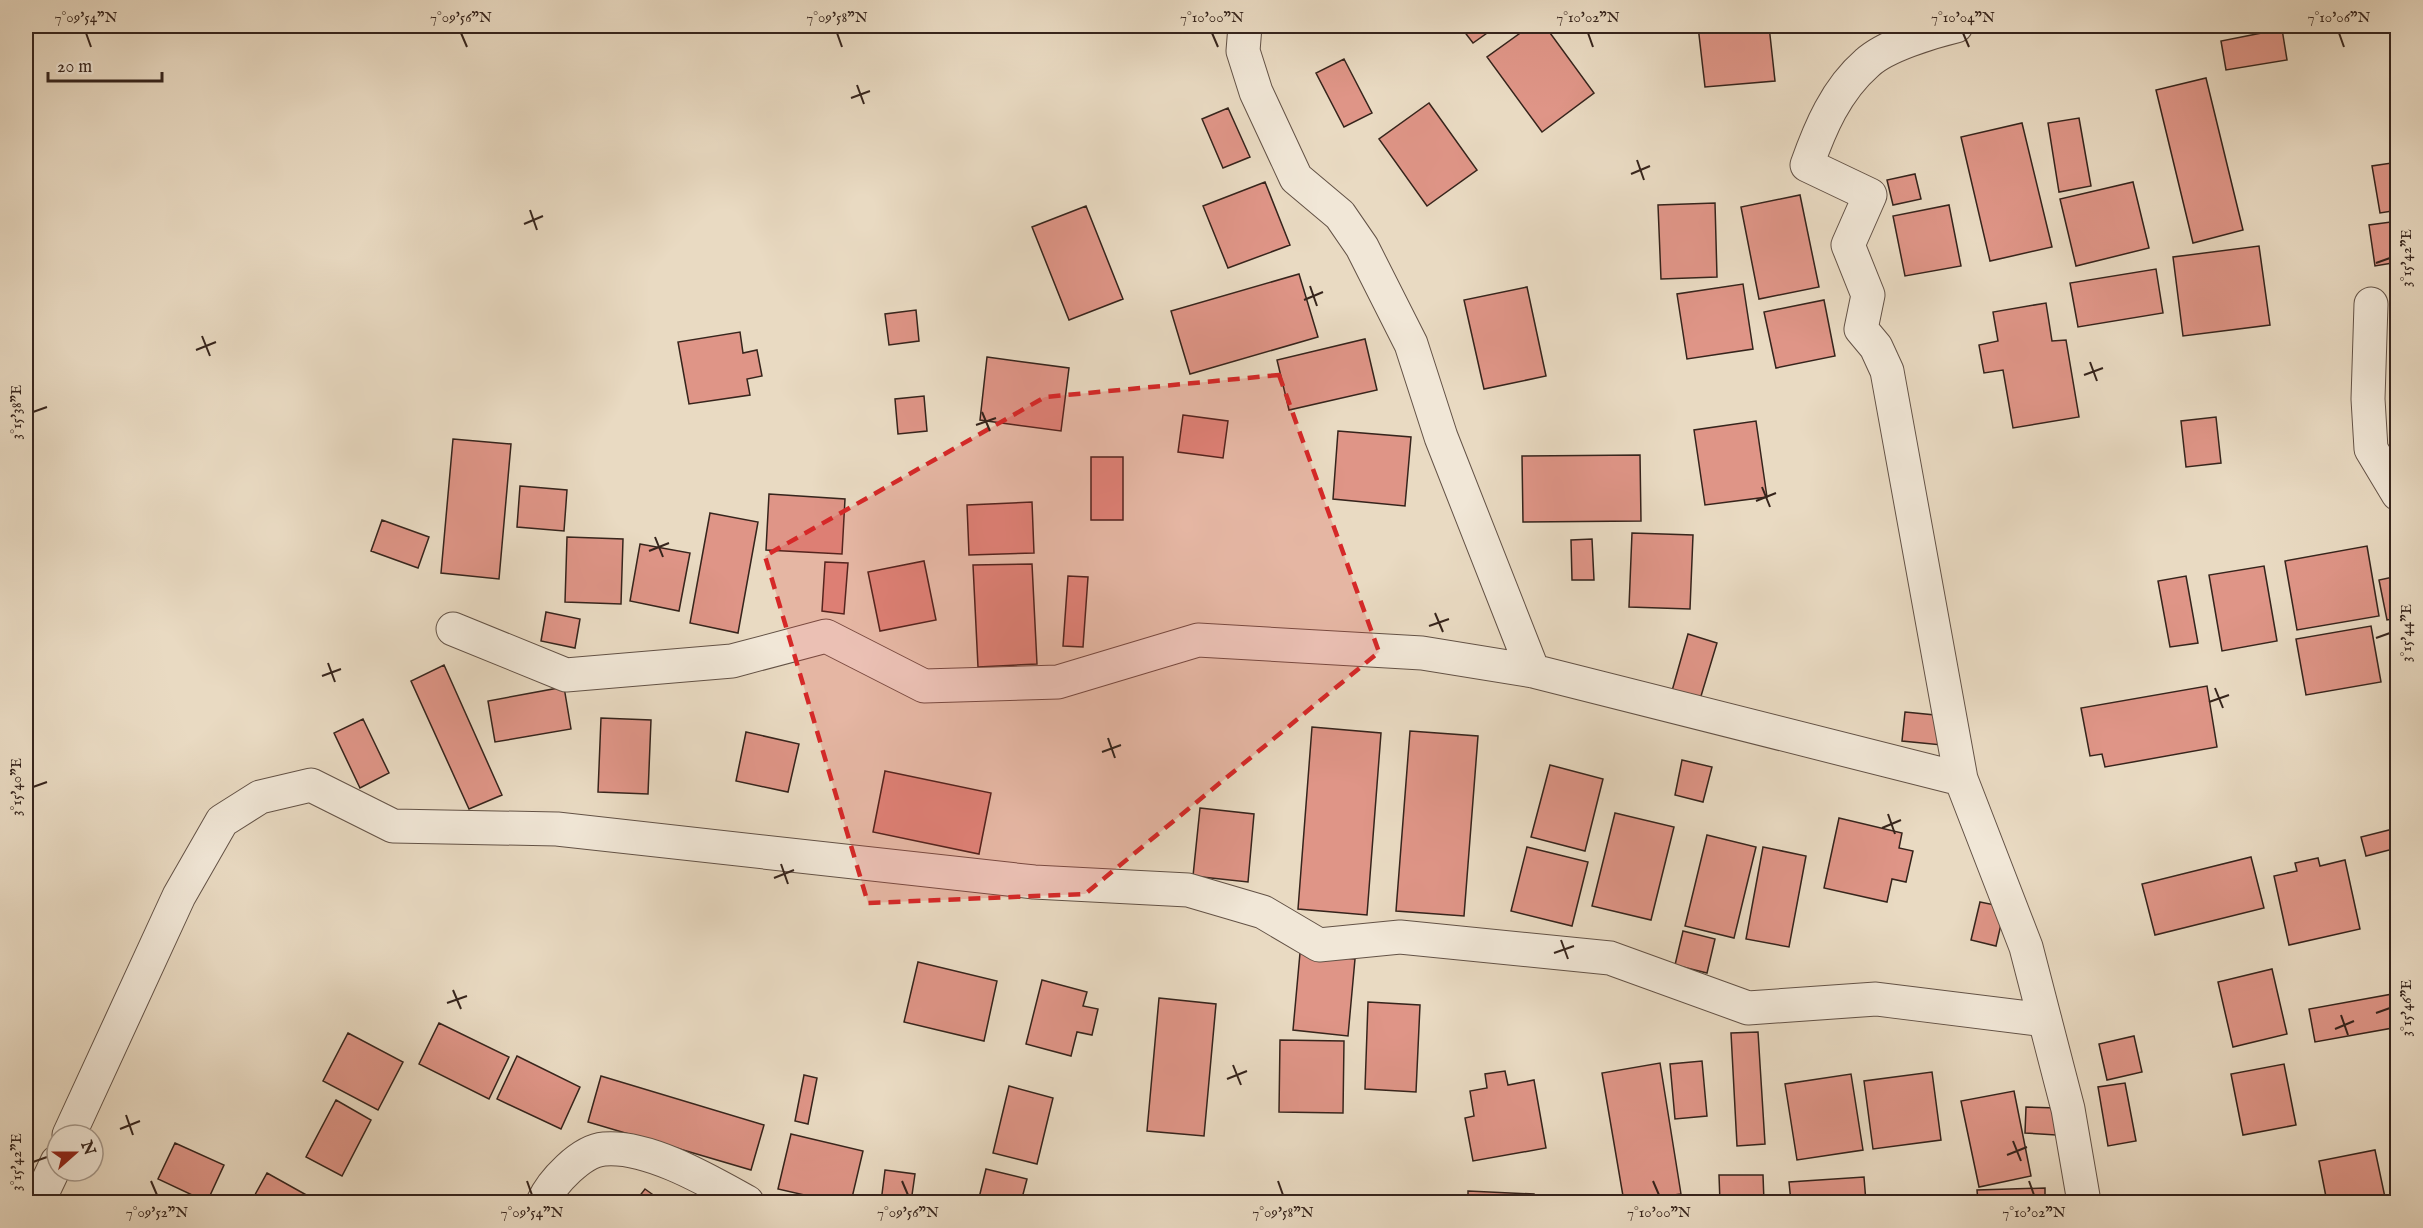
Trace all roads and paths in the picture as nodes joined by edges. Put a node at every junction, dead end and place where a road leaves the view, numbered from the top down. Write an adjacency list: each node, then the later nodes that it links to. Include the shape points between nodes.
1 (1245, 26): 6 (street, via 1243,51 1256,92 1296,177 1340,215 1362,247 1410,344 1441,436)
2 (1956, 26): 7 (street, via 1902,44 1868,61 1822,124 1807,165 1870,195 1848,245 1868,295 1861,329 1876,347 1887,371)
3 (2371, 304): 4 (street, via 2371,449)
4 (2397, 494)
5 (453, 629): 6 (street, via 566,675 732,661 826,636 924,686 1059,682 1198,640 1422,653)
6 (1533, 671): 7 (street)
7 (1961, 779): 8 (street, via 2026,947)
8 (2045, 1020): 9 (street, via 1876,999 1748,1008 1610,958 1400,937 1319,945 1263,912 1188,890 1034,882 557,829 393,826 311,785 260,797 222,821 179,896); 14 (street, via 2068,1108)
9 (75, 1123)
10 (47, 1183): 11 (street)
11 (38, 1203)
12 (543, 1203): 13 (street, via 549,1190 575,1162 603,1149 645,1154)
13 (747, 1203)
14 (2084, 1203)

